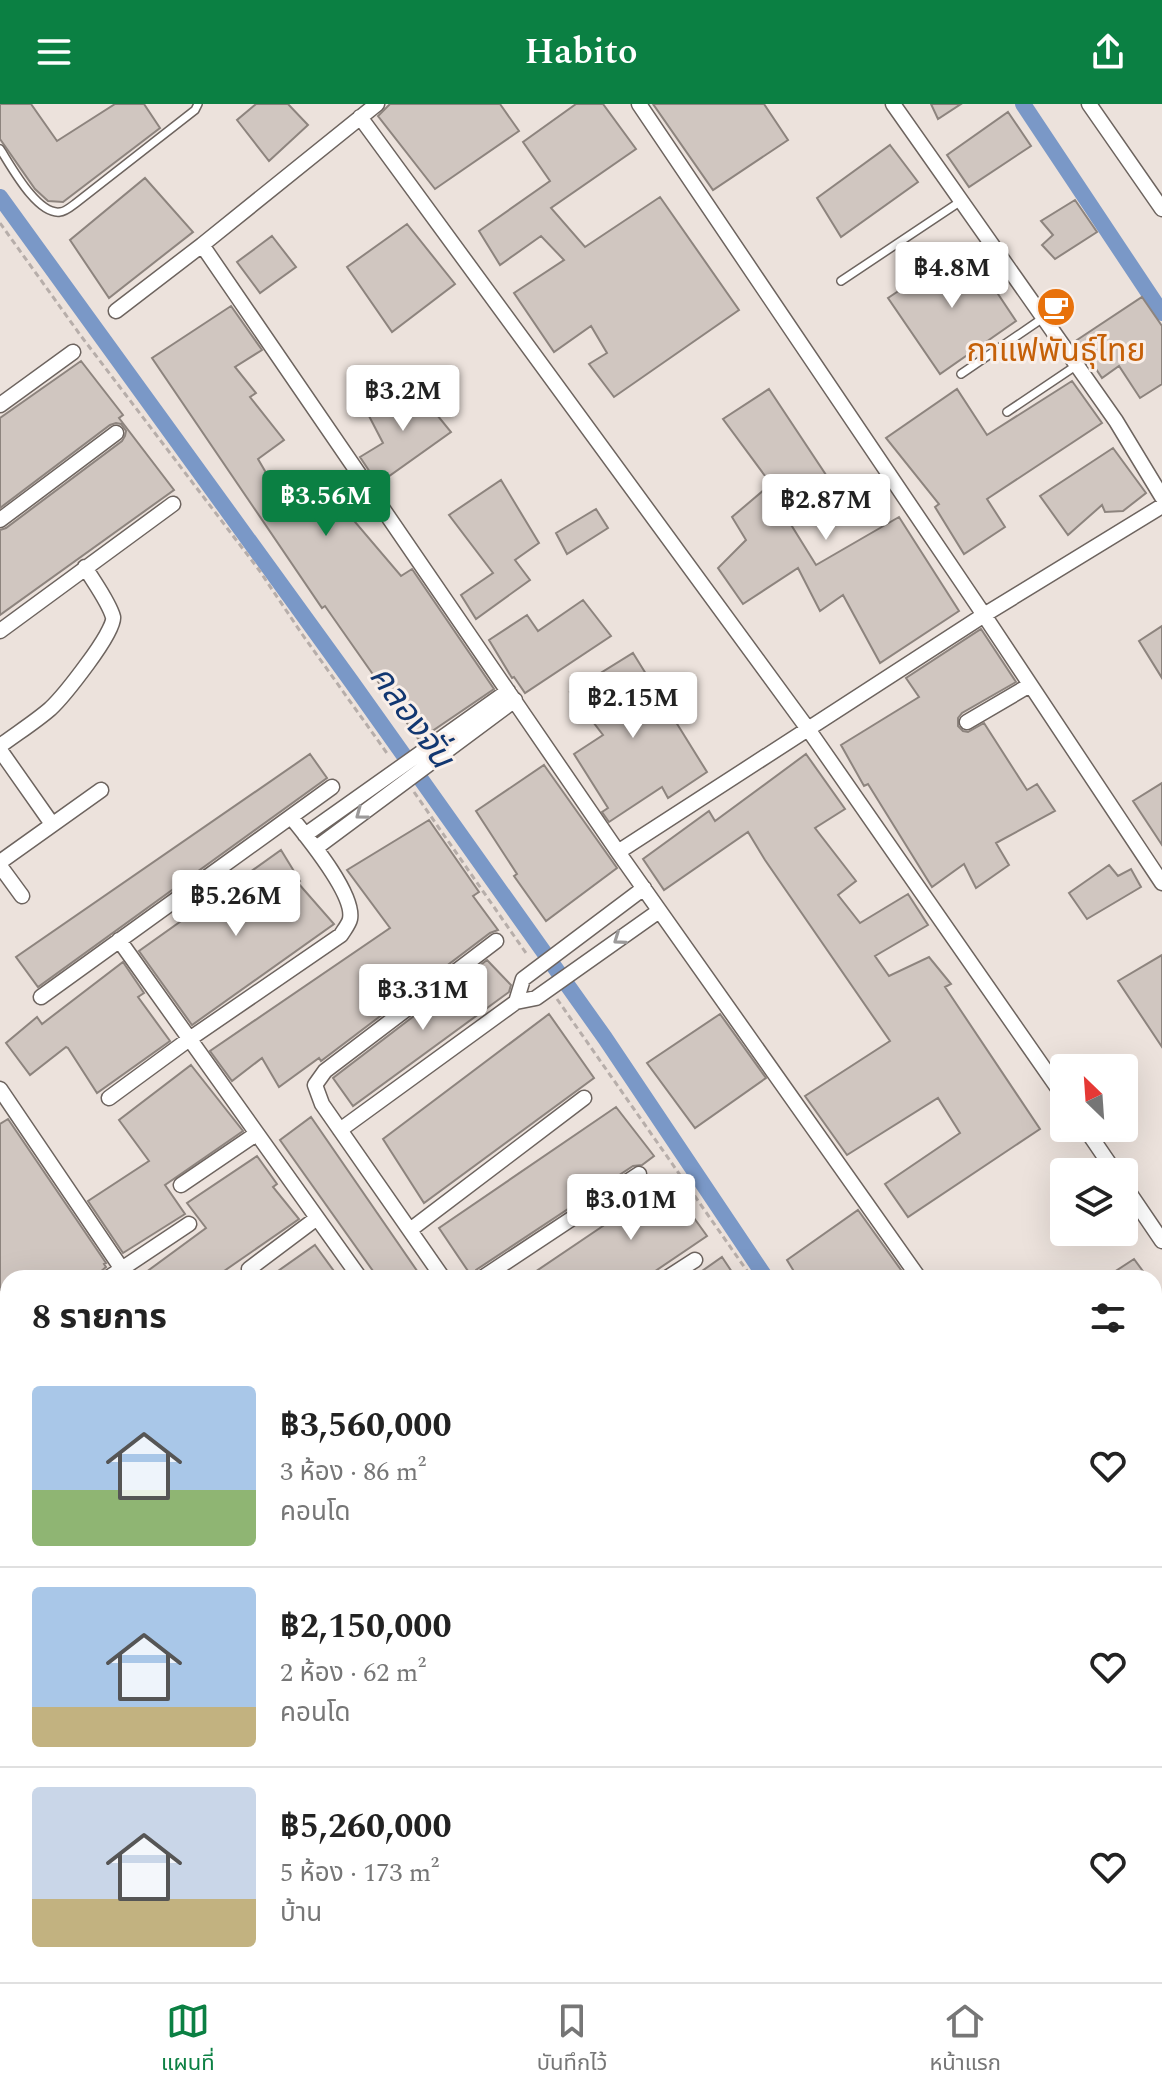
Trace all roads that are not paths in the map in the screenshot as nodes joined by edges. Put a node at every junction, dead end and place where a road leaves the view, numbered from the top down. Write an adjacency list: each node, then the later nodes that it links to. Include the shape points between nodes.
1 (198, 104): 7 (lane, via 61,212 48,211 36,201)
2 (377, 104): 6 (street)
3 (639, 104): 25 (street)
4 (893, 104): 8 (street)
5 (1089, 104): 9 (street)
6 (360, 117): 10 (street); 30 (street)
7 (0, 149)
8 (961, 201): 11 (lane); 13 (street)
9 (1162, 209)
10 (202, 245): 12 (street); 28 (street)
11 (841, 281)
12 (116, 311)
13 (1043, 318): 15 (street); 16 (lane)
14 (73, 352): 17 (street)
15 (1077, 365): 18 (lane); 20 (street)
16 (961, 374)
17 (0, 405)
18 (1007, 412)
19 (116, 433): 23 (street)
20 (1162, 497)
21 (173, 504): 24 (street)
22 (1162, 506): 25 (street)
23 (0, 520)
24 (85, 567): 26 (street); 31 (street, via 114,619 112,626 51,708)
25 (984, 615): 27 (street); 30 (street)
26 (0, 631)
27 (1030, 685): 29 (street); 41 (street)
28 (511, 696): 32 (street); 39 (street)
29 (967, 722)
30 (808, 729): 39 (street); 50 (street)
31 (0, 748): 36 (street)
32 (399, 779): 37 (street); 38 (street, one-way to 38)
33 (332, 787): 35 (street)
34 (101, 790): 36 (street)
35 (291, 817): 37 (street); 45 (street)
36 (52, 824): 40 (street)
37 (305, 835): 38 (street)
38 (316, 848): 49 (street, via 347,896 350,920 341,935)
39 (618, 852): 42 (street)
40 (0, 864): 43 (street)
41 (1162, 883)
42 (644, 888): 44 (street); 48 (street, via 523,979)
43 (22, 896)
44 (659, 911): 48 (street, one-way to 48, via 536,998); 71 (street)
45 (119, 940): 47 (street); 49 (street)
46 (496, 941): 54 (street, via 325,1071 315,1085)
47 (41, 997)
48 (516, 1002): 54 (street)
49 (188, 1040): 52 (street); 55 (street)
50 (1050, 1077)
51 (0, 1089): 65 (street)
52 (109, 1098)
53 (584, 1098): 61 (street)
54 (340, 1130): 61 (street)
55 (256, 1134): 57 (street); 59 (street)
56 (639, 1174): 69 (street)
57 (181, 1185)
58 (1138, 1206): 62 (street)
59 (317, 1218): 64 (street); 67 (street)
60 (189, 1224): 66 (street)
61 (410, 1230): 68 (street)
62 (1162, 1241)
63 (695, 1260): 70 (street)
64 (249, 1269)
65 (122, 1270)
66 (130, 1270)
67 (354, 1270)
68 (438, 1270)
69 (494, 1270)
70 (679, 1270)
71 (913, 1270)

